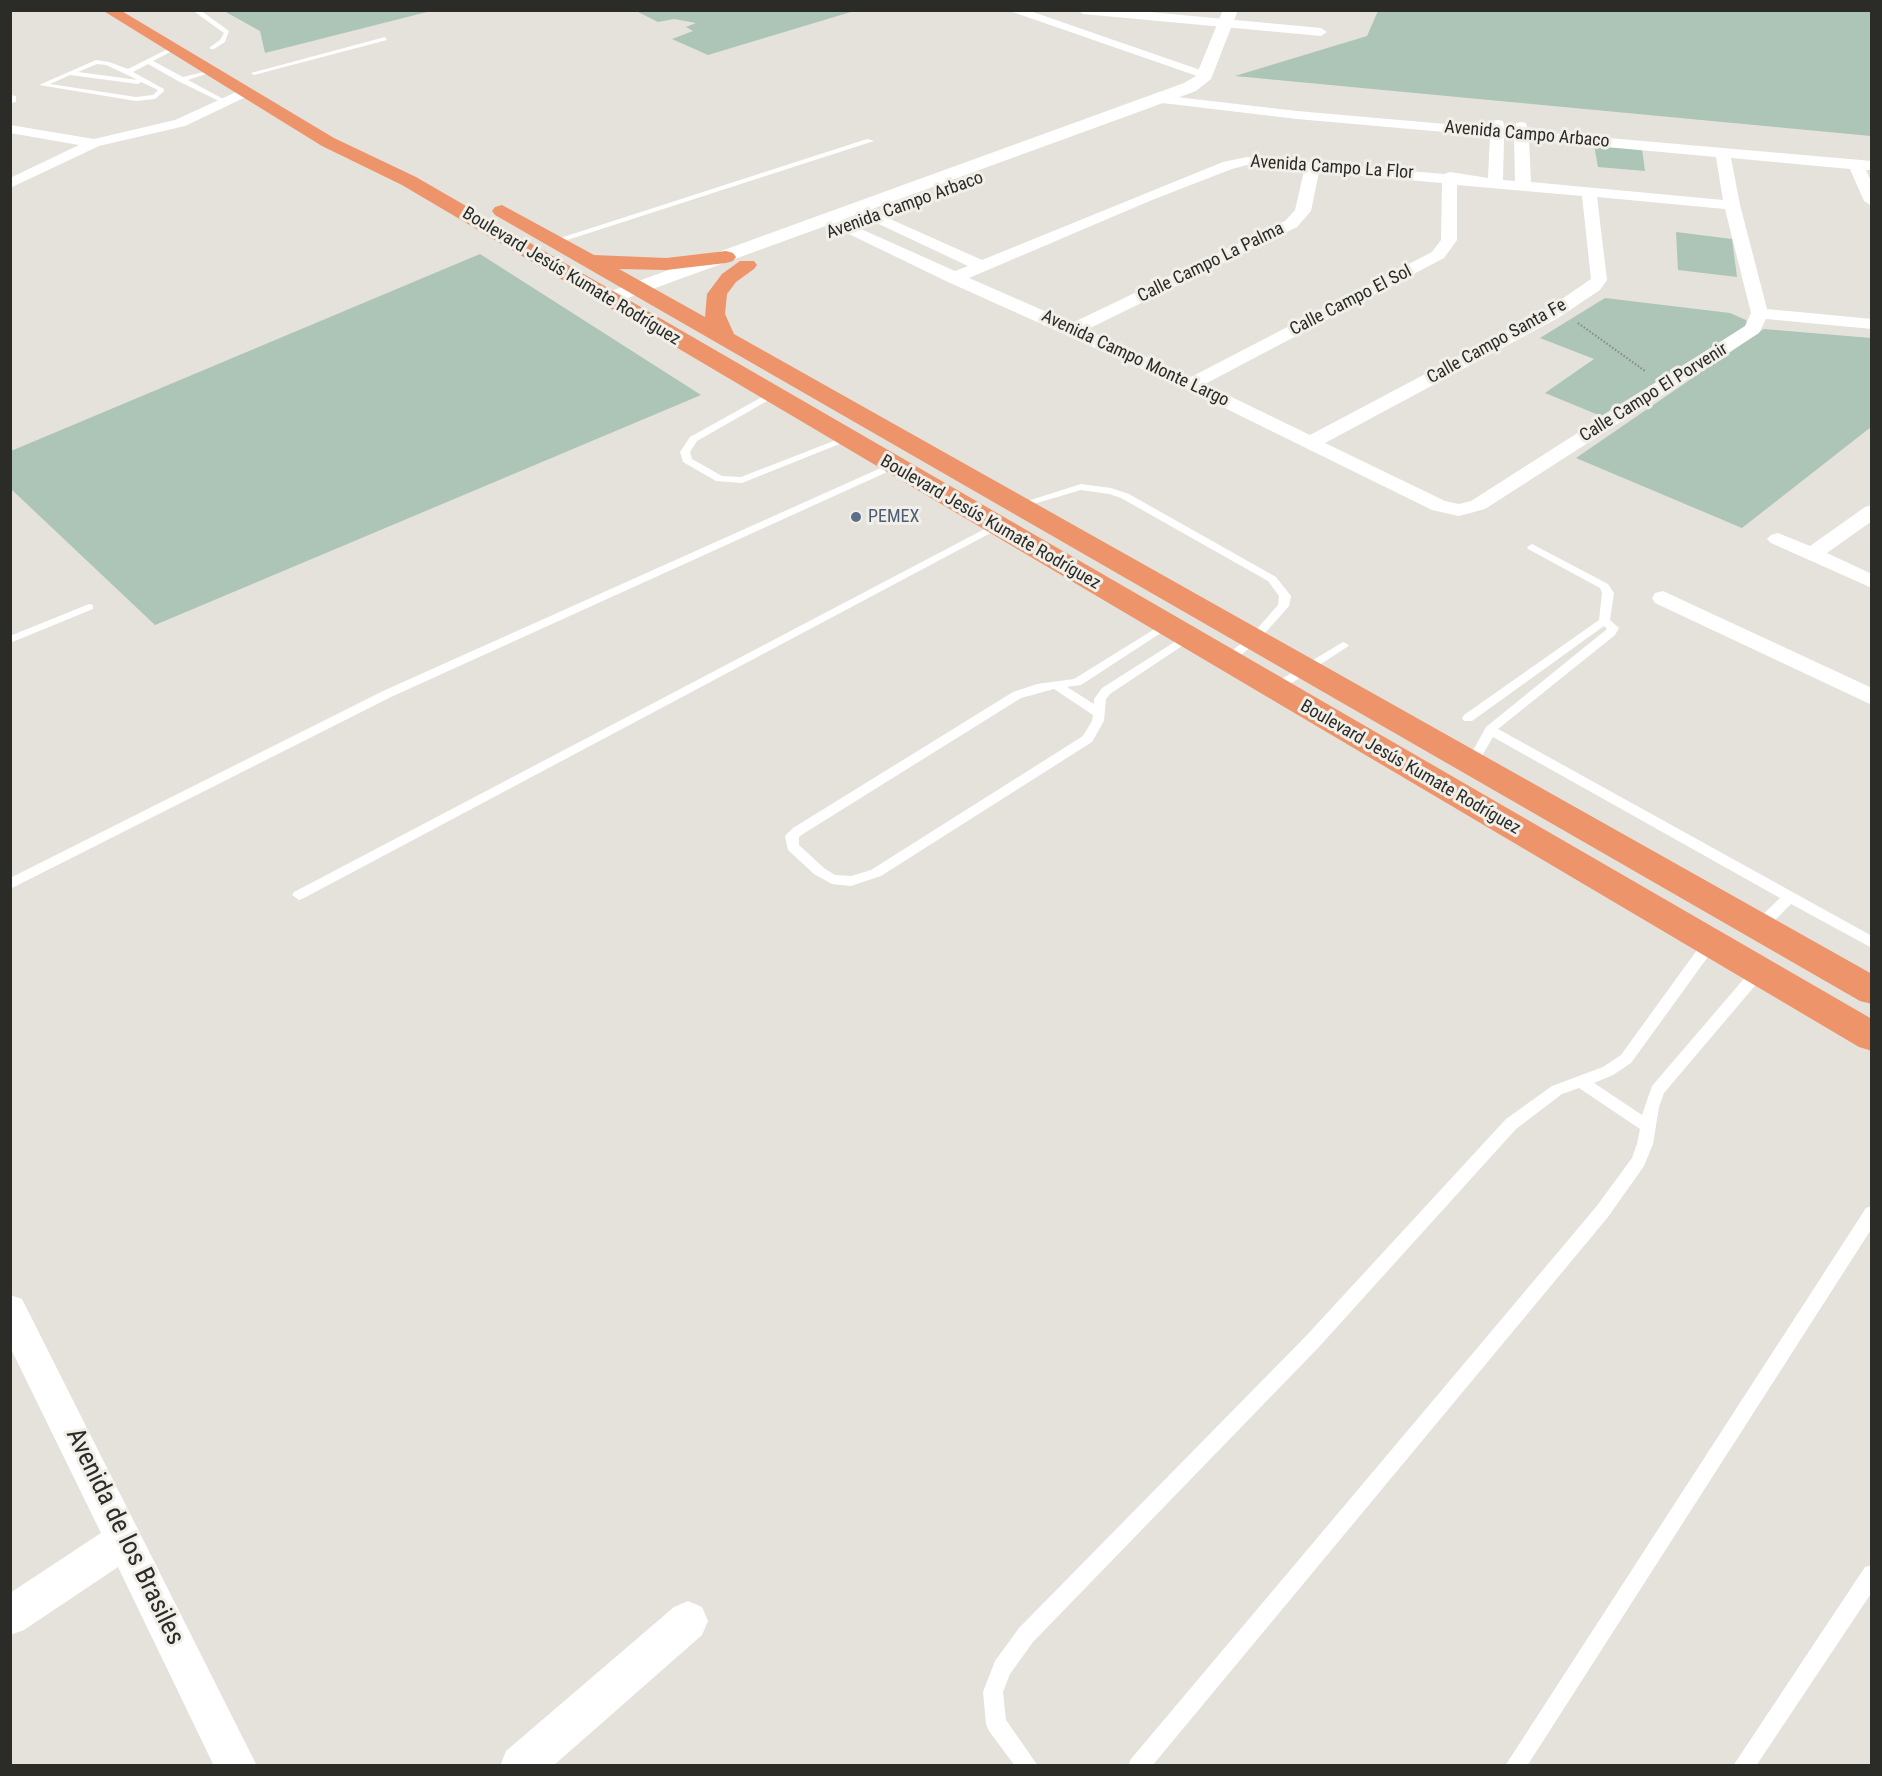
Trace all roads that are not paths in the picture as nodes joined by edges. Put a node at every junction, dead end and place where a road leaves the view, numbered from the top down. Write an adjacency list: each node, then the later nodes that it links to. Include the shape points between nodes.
1 (109, 10): 9 (highway, Boulevard Jesús Kumate Rodríguez)
2 (144, 10): 10 (highway, Boulevard Jesús Kumate Rodríguez)
3 (195, 10): 10 (lane, via 227,32)
4 (1013, 10): 14 (street)
5 (1083, 10): 6 (street)
6 (1228, 17): 7 (street); 14 (street)
7 (1322, 32)
8 (386, 39): 17 (lane)
9 (172, 48): 10 (highway, Boulevard Jesús Kumate Rodríguez); 11 (lane)
10 (211, 60): 15 (lane); 17 (highway, Boulevard Jesús Kumate Rodríguez)
11 (148, 61): 12 (lane); 15 (lane)
12 (128, 72): 13 (lane, via 100,61); 16 (lane)
13 (66, 73): 16 (lane); 16 (lane, via 42,86 136,99 155,97 162,92)
14 (1205, 74): 18 (street)
15 (180, 80): 17 (lane)
16 (149, 83)
17 (241, 89): 22 (highway, Boulevard Jesús Kumate Rodríguez); 24 (highway, Boulevard Jesús Kumate Rodríguez); 25 (street, via 167,127)
18 (1179, 95): 19 (street, Avenida Campo Arbaco); 37 (street, Avenida Campo Arbaco); 38 (street, Avenida Campo Arbaco)
19 (1498, 128): 21 (street, Avenida Campo Arbaco); 31 (street)
20 (10, 129): 25 (street)
21 (1521, 130): 26 (street, Avenida Campo Arbaco); 27 (street, Avenida Campo Arbaco); 33 (street)
22 (358, 134): 24 (highway); 41 (highway, Boulevard Jesús Kumate Rodríguez)
23 (870, 141): 41 (lane)
24 (328, 142): 48 (highway, Boulevard Jesús Kumate Rodríguez, via 409,181)
25 (94, 143): 32 (street)
26 (1723, 152): 28 (street, Avenida Campo Arbaco); 36 (street)
27 (1872, 158)
28 (1864, 165): 35 (street)
29 (1313, 166): 30 (street, Avenida Campo La Flor); 45 (street, Avenida Campo La Flor, via 1262,161 1235,163); 51 (street, Calle Campo La Palma, via 1303,211 1291,224)
30 (1450, 177): 31 (street, Avenida Campo La Flor); 53 (street, Calle Campo El Sol, via 1449,240 1438,255)
31 (1495, 182): 33 (street, Avenida Campo La Flor)
32 (10, 184)
33 (1523, 184): 34 (street, Avenida Campo La Flor)
34 (1589, 191): 36 (street, Avenida Campo La Flor); 56 (street, Calle Campo Santa Fe, via 1599,279 1587,292)
35 (1872, 201)
36 (1732, 205): 49 (street)
37 (855, 209): 38 (street); 39 (street, Avenida Campo Arbaco)
38 (874, 218): 40 (street, Avenida Campo Arbaco); 45 (street)
39 (828, 219): 40 (street, Avenida Campo Monte Largo); 42 (street, Avenida Campo Arbaco)
40 (846, 228): 44 (street, Avenida Campo Arbaco); 46 (street, Avenida Campo Monte Largo)
41 (555, 241): 43 (highway, Boulevard Jesús Kumate Rodríguez)
42 (726, 256): 43 (highway, via 644,265); 47 (street, Avenida Campo Arbaco)
43 (584, 257): 47 (highway, Boulevard Jesús Kumate Rodríguez)
44 (747, 265): 47 (street, Avenida Campo Arbaco); 52 (highway, via 729,278 717,294 714,314)
45 (981, 266): 46 (street, Avenida Campo La Flor)
46 (954, 278): 51 (street, Avenida Campo Monte Largo)
47 (649, 294): 48 (street, Avenida Campo Arbaco); 52 (highway, Boulevard Jesús Kumate Rodríguez)
48 (617, 305): 54 (highway, Boulevard Jesús Kumate Rodríguez)
49 (1760, 314): 50 (street); 59 (street, Calle Campo El Porvenir, via 1753,329 1478,505 1459,510)
50 (1872, 324)
51 (1072, 330): 53 (street, Avenida Campo Monte Largo)
52 (725, 337): 58 (highway, Boulevard Jesús Kumate Rodríguez)
53 (1191, 384): 56 (street, Avenida Campo Monte Largo)
54 (771, 395): 55 (highway, Boulevard Jesús Kumate Rodríguez); 55 (lane, via 693,439 685,452 687,460 720,479 742,480)
55 (848, 439): 57 (highway, Boulevard Jesús Kumate Rodríguez)
56 (1312, 441): 59 (street, Avenida Campo Monte Largo)
57 (892, 466): 61 (highway, Boulevard Jesús Kumate Rodríguez); 82 (lane, via 387,694)
58 (1020, 505): 70 (highway, Boulevard Jesús Kumate Rodríguez); 70 (lane, via 1081,488 1111,491 1272,579 1285,596 1283,606)
59 (1440, 506)
60 (1872, 511): 64 (street)
61 (996, 526): 69 (highway, Boulevard Jesús Kumate Rodríguez); 83 (lane)
62 (1778, 539): 64 (street)
63 (1532, 547): 68 (lane, via 1604,586 1608,593)
64 (1812, 554): 65 (street)
65 (1872, 582)
66 (1663, 598): 77 (street)
67 (89, 608): 71 (lane)
68 (1604, 621): 79 (lane); 80 (lane, via 1614,628 1611,633)
69 (1177, 632): 73 (highway, Boulevard Jesús Kumate Rodríguez); 75 (lane, via 1077,682); 78 (lane, via 1106,691)
70 (1254, 639): 73 (lane); 74 (highway, Boulevard Jesús Kumate Rodríguez)
71 (10, 640)
72 (1343, 645): 74 (lane)
73 (1226, 661): 76 (highway, Boulevard Jesús Kumate Rodríguez)
74 (1307, 669): 76 (lane); 81 (highway, Boulevard Jesús Kumate Rodríguez)
75 (1057, 686): 78 (lane); 78 (lane, via 1017,695 798,831 792,836 793,847 832,879 863,880 1088,739 1098,722)
76 (1274, 688): 86 (highway, Boulevard Jesús Kumate Rodríguez)
77 (1872, 698)
78 (1097, 712)
79 (1468, 718)
80 (1490, 730): 81 (lane); 84 (lane)
81 (1472, 763): 85 (highway, Boulevard Jesús Kumate Rodríguez)
82 (10, 884)
83 (299, 895)
84 (1790, 897): 85 (lane); 87 (lane)
85 (1759, 927): 89 (highway, Boulevard Jesús Kumate Rodríguez)
86 (1710, 943): 88 (highway, Boulevard Jesús Kumate Rodríguez); 91 (lane, via 1626,1059)
87 (1872, 943)
88 (1759, 971): 90 (highway, Boulevard Jesús Kumate Rodríguez); 92 (lane, via 1657,1090)
89 (1872, 991)
90 (1872, 1037)
91 (1581, 1082): 92 (lane); 101 (lane, via 1557,1090 1511,1124 1312,1342 1026,1635 1002,1668 993,1692 996,1724)
92 (1647, 1126): 102 (lane, via 1638,1161 1602,1212)
93 (1872, 1213): 103 (lane)
94 (10, 1310): 95 (street, Avenida de los Brasiles)
95 (126, 1540): 97 (street); 99 (street, Avenida de los Brasiles)
96 (1872, 1574): 104 (lane)
97 (10, 1616)
98 (688, 1622): 100 (street)
99 (236, 1766)
100 (521, 1766)
101 (1028, 1766)
102 (1138, 1766)
103 (1515, 1766)
104 (1743, 1766)

